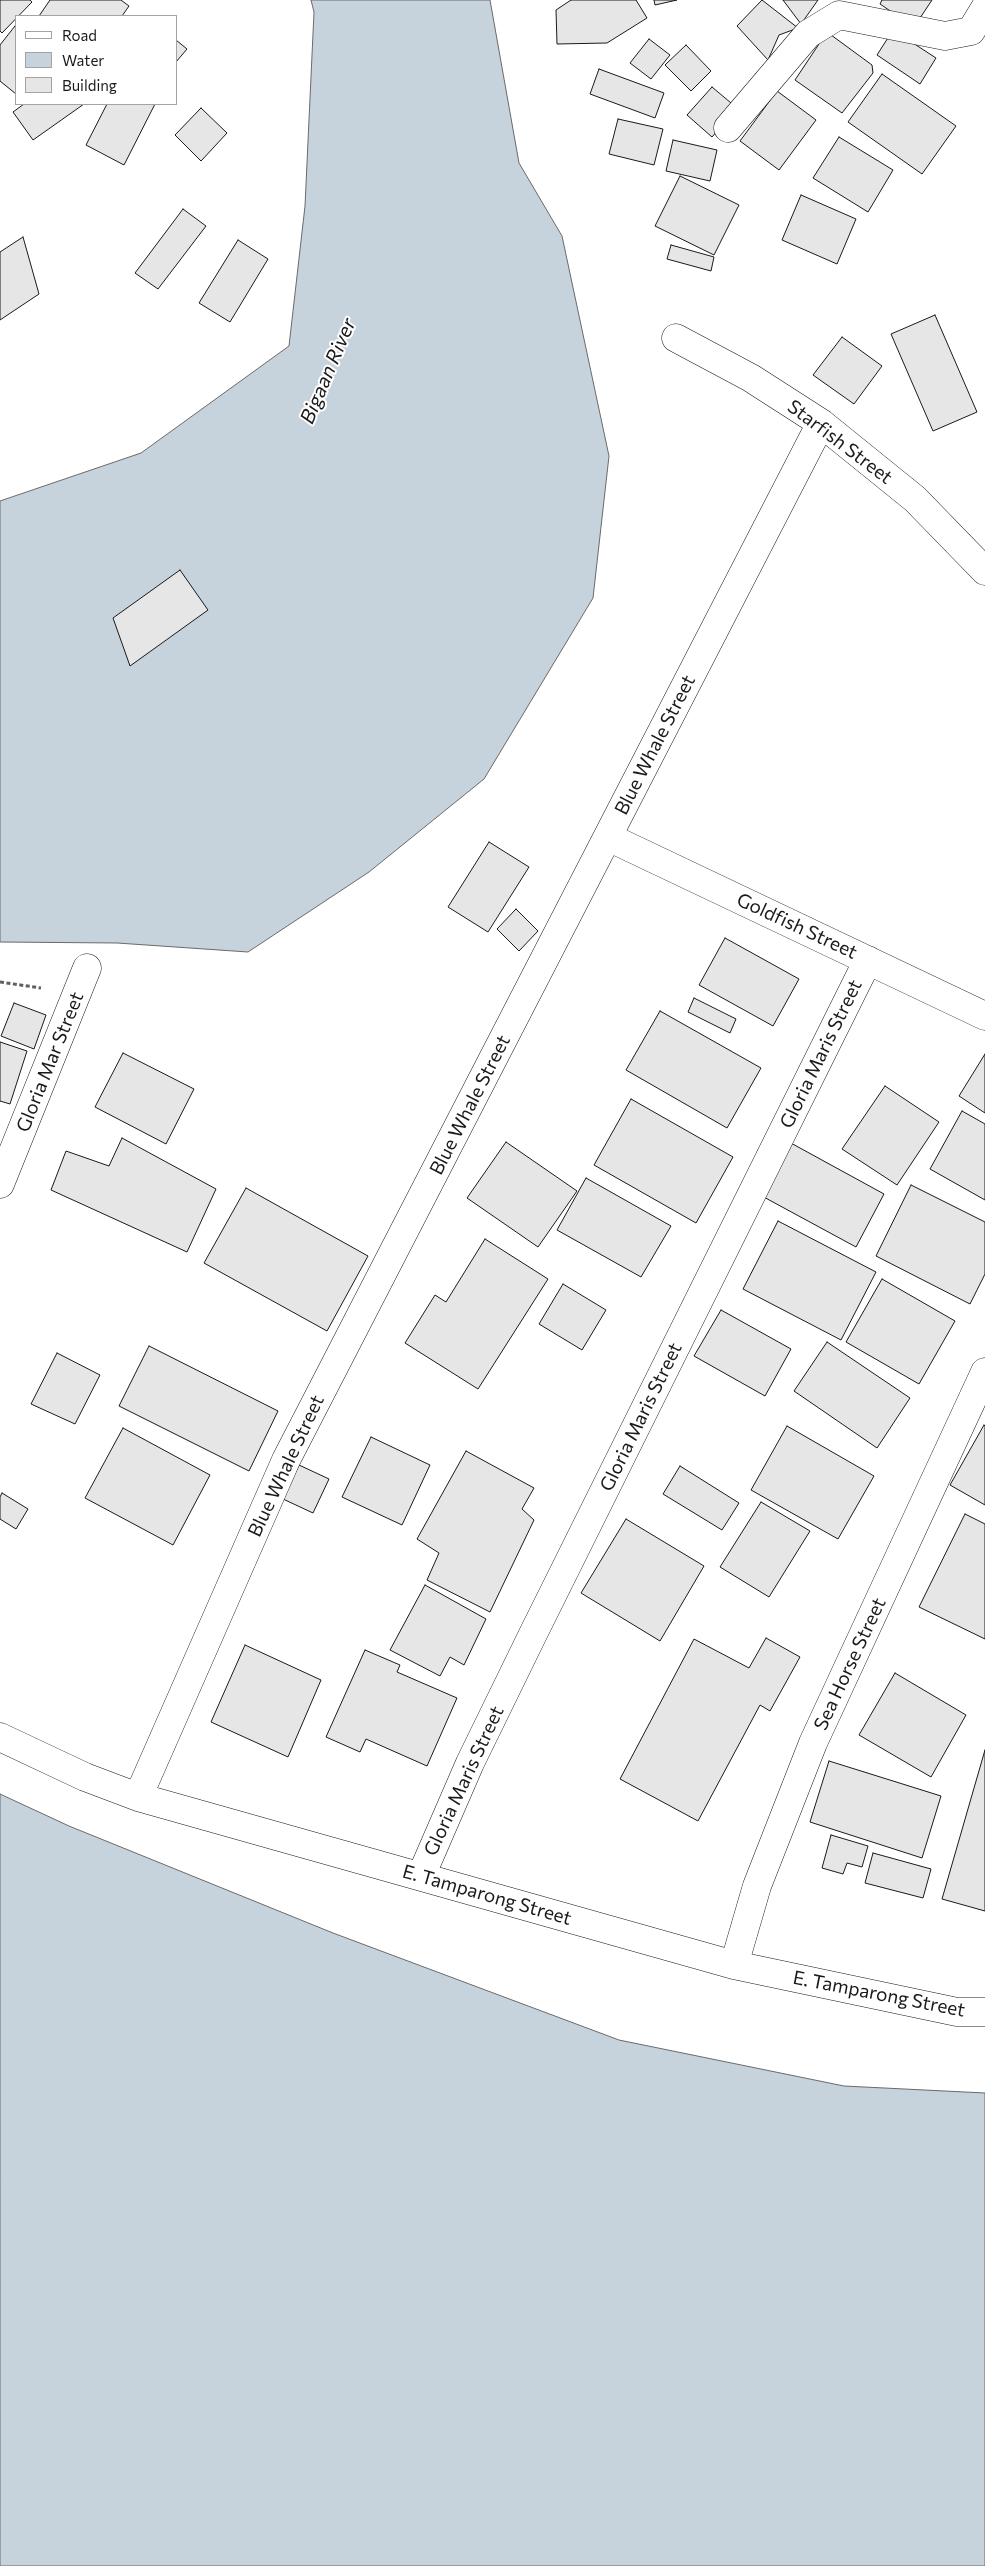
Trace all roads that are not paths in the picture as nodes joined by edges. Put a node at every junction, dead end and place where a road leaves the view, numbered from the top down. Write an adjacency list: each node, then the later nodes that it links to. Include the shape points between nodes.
1 (985, 8): 2 (street, via 971,32 945,36 839,15 808,34)
2 (728, 128)
3 (676, 338): 4 (street, Starfish Street, via 751,378)
4 (821, 423): 5 (street, Starfish Street, via 915,499); 6 (street, Blue Whale Street)
5 (985, 572)
6 (608, 837): 7 (street, Goldfish Street); 13 (street, Blue Whale Street, via 286,1460)
7 (868, 960): 9 (street, Goldfish Street); 14 (street, Gloria Maris Street, via 470,1763)
8 (88, 968): 10 (street, Gloria Mar Street)
9 (985, 1016)
10 (0, 1184)
11 (985, 1372): 15 (street, Sea Horse Street, via 813,1743 757,1886)
12 (0, 1737): 13 (street, E. Tamparong Street, via 85,1777)
13 (138, 1797): 14 (street, E. Tamparong Street)
14 (421, 1876): 15 (street, E. Tamparong Street)
15 (734, 1965): 16 (street, E. Tamparong Street, via 957,2012)
16 (985, 2012)

